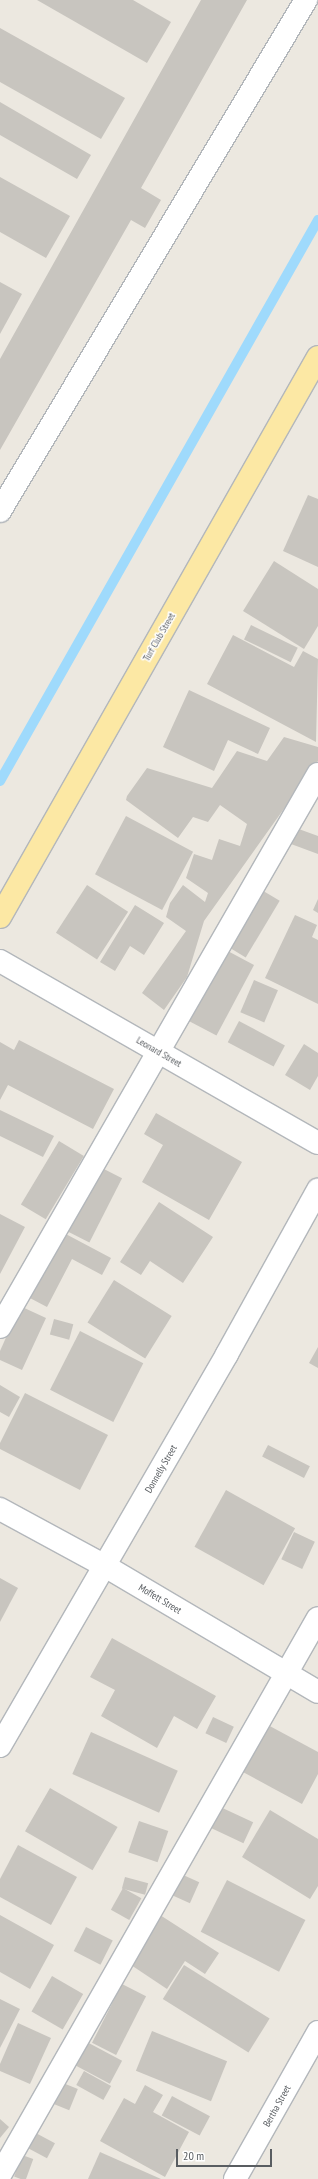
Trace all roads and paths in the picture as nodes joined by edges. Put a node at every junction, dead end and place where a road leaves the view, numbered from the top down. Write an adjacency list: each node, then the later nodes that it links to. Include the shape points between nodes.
1 (306, 0): 3 (street)
2 (318, 357): 5 (main road, Turf Club Street)
3 (0, 511)
4 (318, 774): 7 (street)
5 (0, 917)
6 (0, 961): 7 (street, Leonard Street)
7 (159, 1051): 8 (street, Leonard Street); 10 (street)
8 (318, 1143)
9 (318, 1190): 12 (street, Donnelly Street)
10 (0, 1327)
11 (0, 1510): 12 (street, Moffett Street)
12 (105, 1566): 14 (street, Moffett Street); 16 (street, Donnelly Street)
13 (318, 1618): 14 (street)
14 (286, 1674): 15 (street, Moffett Street); 18 (street)
15 (318, 1692)
16 (0, 1746)
17 (318, 2032): 19 (street, Bertha Street)
18 (0, 2175)
19 (235, 2179)

